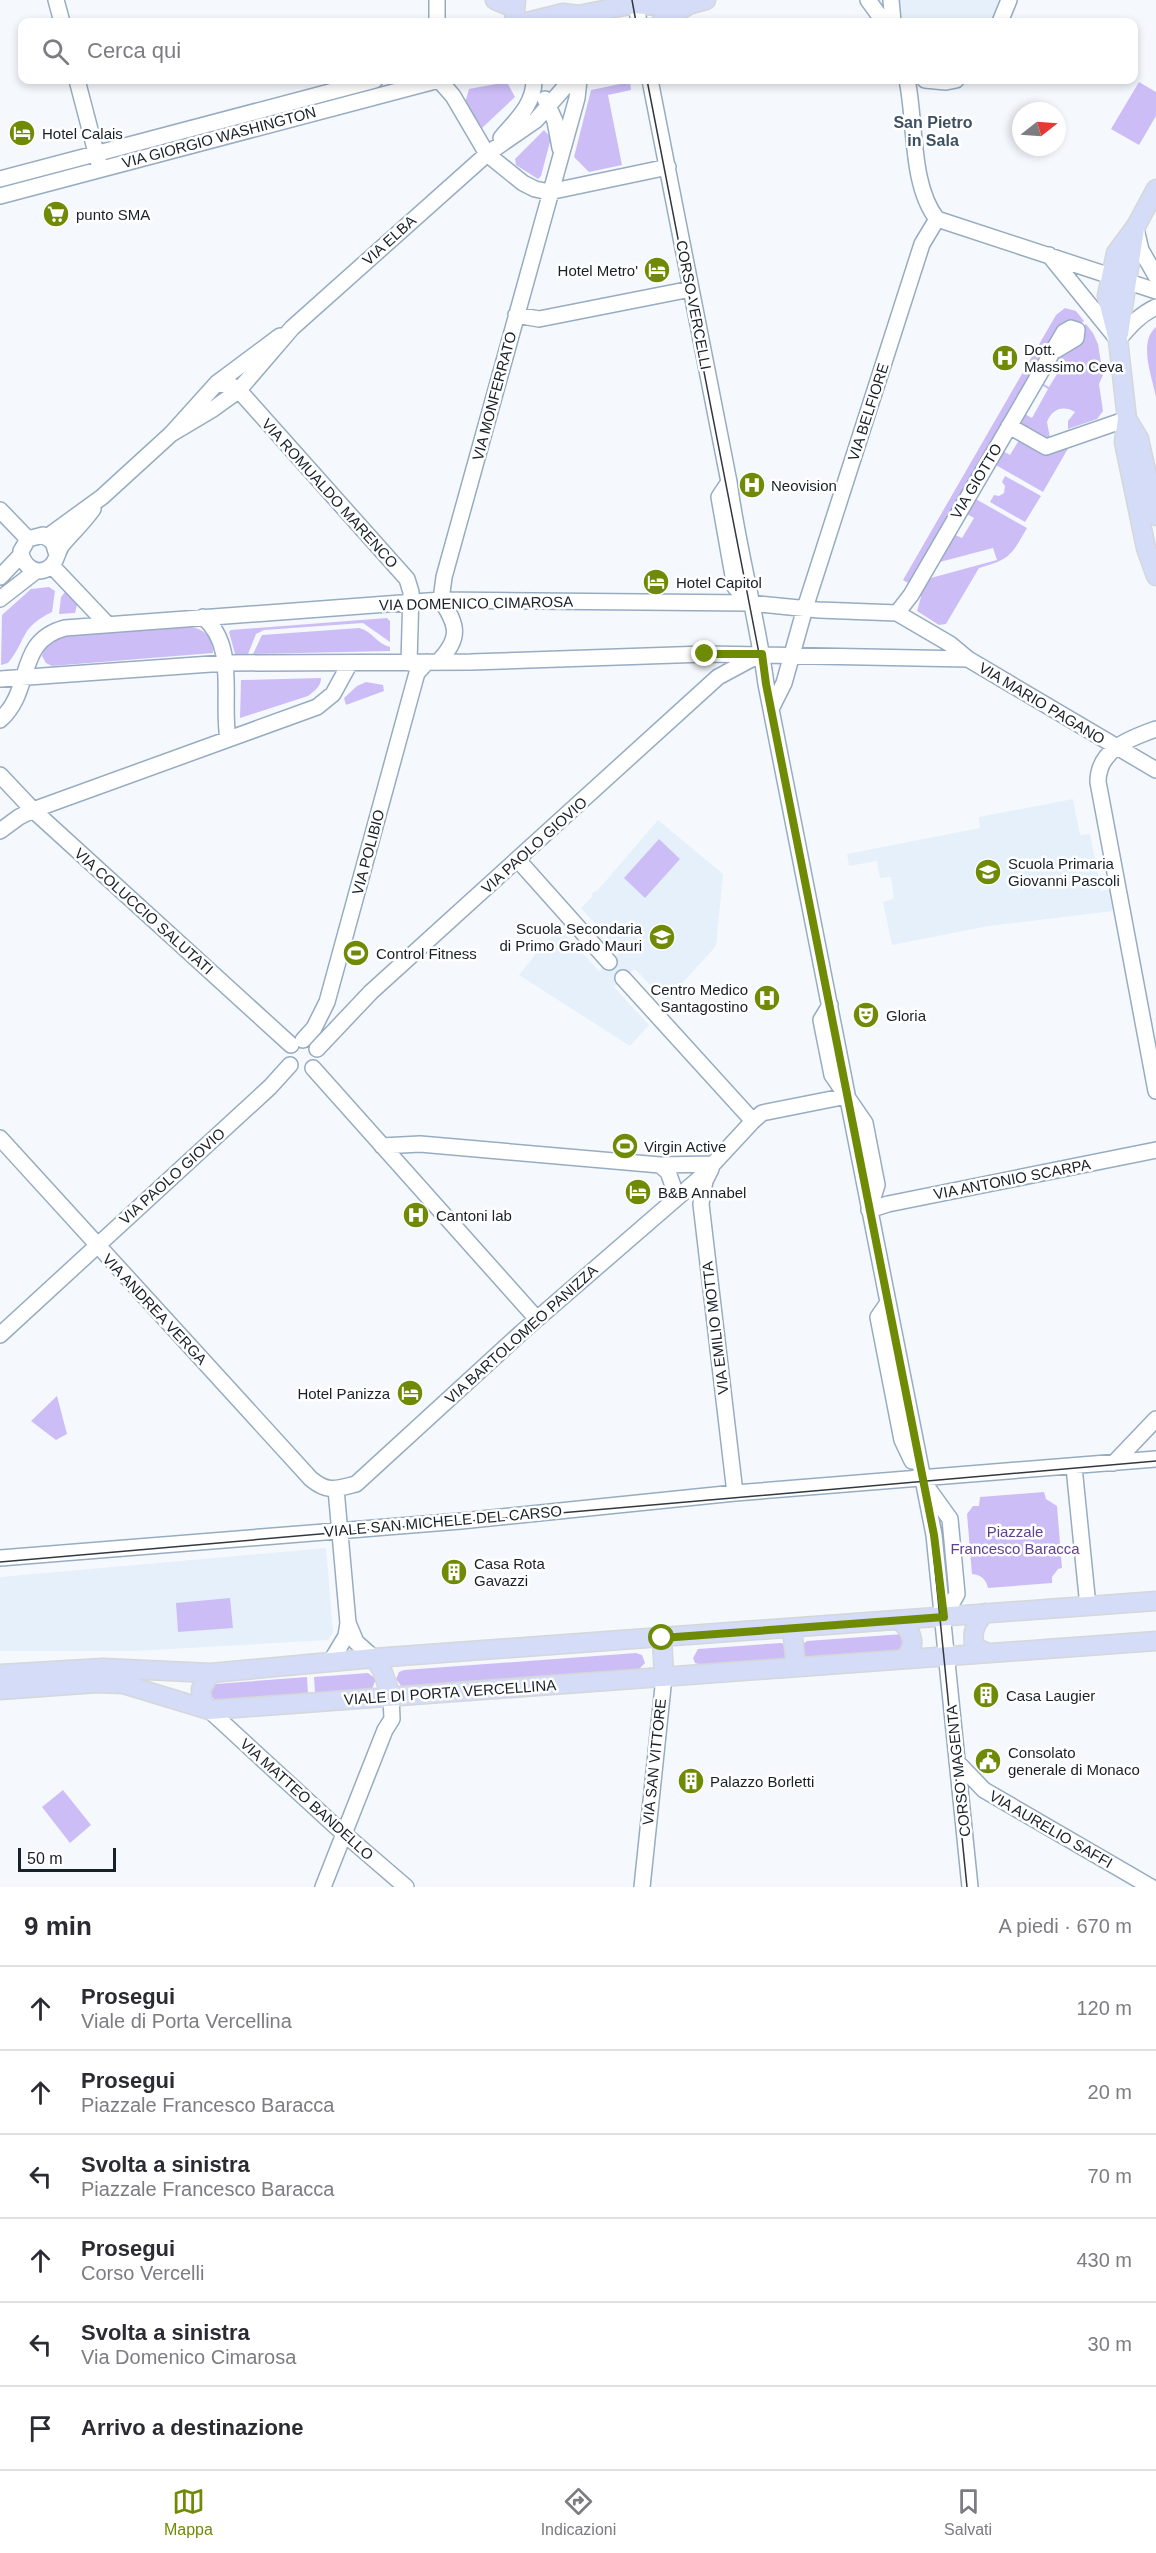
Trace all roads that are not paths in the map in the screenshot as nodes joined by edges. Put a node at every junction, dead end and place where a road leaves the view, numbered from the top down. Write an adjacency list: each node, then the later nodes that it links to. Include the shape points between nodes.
1 (56, 0): 11 (street)
2 (436, 0): 12 (street)
3 (495, 0): 10 (main road)
4 (556, 0): 15 (main road)
5 (868, 0): 19 (street)
6 (891, 0): 20 (street)
7 (1009, 0): 21 (street)
8 (634, 1): 9 (main road); 16 (main road); 17 (street)
9 (698, 2): 18 (main road)
10 (515, 10)
11 (61, 18)
12 (437, 18)
13 (543, 18): 14 (main road, via 563,13)
14 (578, 18)
15 (580, 18)
16 (584, 18)
17 (638, 18)
18 (668, 18)
19 (881, 18)
20 (893, 18)
21 (1002, 18)
22 (78, 84): 35 (street)
23 (361, 84): 35 (street, VIA GIORGIO WASHINGTON)
24 (422, 84): 35 (street, VIA GIORGIO WASHINGTON)
25 (442, 84): 34 (street)
26 (534, 84): 34 (street, via 526,109)
27 (536, 84): 32 (street)
28 (568, 84): 32 (street)
29 (579, 84): 33 (street, VIA MONFERRATO)
30 (651, 84): 36 (street, CORSO VERCELLI)
31 (908, 84): 41 (street, via 923,190)
32 (549, 106): 33 (street); 34 (street, via 536,120)
33 (561, 151): 39 (street, VIA MONFERRATO)
34 (487, 154): 39 (street, via 523,183); 51 (street, VIA ELBA)
35 (98, 162): 37 (street, VIA GIORGIO WASHINGTON); 40 (street, VIA GIORGIO WASHINGTON)
36 (668, 167): 39 (street); 47 (street, CORSO VERCELLI)
37 (0, 179)
38 (1156, 189): 42 (main road)
39 (549, 192): 50 (street, VIA MONFERRATO)
40 (0, 195)
41 (937, 219): 43 (street); 76 (street, VIA BELFIORE, via 921,244)
42 (1136, 226): 44 (main road, via 1116,253); 45 (street, via 1141,250); 46 (main road)
43 (1049, 255): 44 (street); 52 (street)
44 (1110, 274): 46 (street); 52 (main road, via 1107,296)
45 (1156, 276)
46 (1128, 281): 48 (street); 52 (main road)
47 (691, 289): 50 (street, via 539,319); 59 (street, CORSO VERCELLI)
48 (1156, 291)
49 (1156, 307): 52 (street, via 1138,317)
50 (516, 315): 73 (street, VIA MONFERRATO)
51 (292, 328): 54 (street, VIA ELBA); 55 (street, VIA ELBA)
52 (1118, 340): 56 (main road)
53 (1056, 350): 57 (street, VIA GIOTTO)
54 (217, 384): 55 (street, via 227,383); 58 (street, VIA ELBA)
55 (238, 390): 58 (street, VIA ELBA); 74 (street, VIA ROMUALDO MARENCO, via 407,579)
56 (1127, 419): 57 (street, via 1046,447); 63 (main road, via 1139,439); 70 (main road, via 1124,442 1146,548)
57 (1009, 426): 77 (street, VIA GIOTTO)
58 (171, 434): 61 (street, VIA ELBA)
59 (721, 443): 60 (street, CORSO VERCELLI); 64 (street, CORSO VERCELLI, via 732,452 743,508)
60 (729, 482): 64 (street, CORSO VERCELLI); 75 (street, CORSO VERCELLI, via 719,497 735,587)
61 (102, 497): 65 (street, VIA ELBA); 68 (street, VIA ELBA, via 60,547)
62 (0, 510): 66 (street)
63 (1156, 516)
64 (735, 524): 75 (street, CORSO VERCELLI)
65 (47, 537): 66 (street, via 35,535); 68 (street, via 56,546)
66 (28, 539): 67 (street)
67 (21, 555): 69 (street, via 25,564); 71 (street)
68 (54, 560): 69 (street, via 44,570); 79 (street)
69 (36, 571): 72 (street)
70 (1156, 576)
71 (0, 577)
72 (0, 599)
73 (441, 600): 74 (street, VIA DOMENICO CIMAROSA); 75 (street, VIA DOMENICO CIMAROSA); 83 (street, VIA POLIBIO, via 452,618 454,641 448,652)
74 (410, 602): 78 (street, VIA DOMENICO CIMAROSA); 86 (street, VIA ROMUALDO MARENCO)
75 (750, 603): 76 (street, VIA DOMENICO CIMAROSA); 80 (street, CORSO VERCELLI)
76 (805, 608): 77 (street, VIA DOMENICO CIMAROSA); 81 (street, VIA BELFIORE)
77 (897, 613): 82 (street, VIA MARIO PAGANO)
78 (203, 617): 79 (street, VIA DOMENICO CIMAROSA); 84 (street, via 219,635)
79 (107, 624): 87 (street, VIA DOMENICO CIMAROSA, via 50,633 38,643)
80 (762, 654): 81 (street); 83 (street); 89 (street, CORSO VERCELLI); 98 (street, VIA PAOLO GIOVIO, via 718,677)
81 (791, 654): 82 (street); 89 (street, VIA BELFIORE, via 784,683)
82 (968, 659): 93 (street, VIA MARIO PAGANO)
83 (433, 662): 86 (street); 101 (street, VIA POLIBIO, via 417,673)
84 (225, 663): 85 (street); 87 (street); 92 (street)
85 (350, 663): 86 (street); 92 (street, via 333,694 317,706)
86 (409, 663)
87 (22, 677): 88 (street); 90 (street, via 16,702)
88 (0, 679)
89 (771, 709): 108 (street, CORSO VERCELLI)
90 (0, 720)
91 (1156, 729): 93 (street, VIA MARIO PAGANO)
92 (228, 739): 96 (street)
93 (1116, 747): 94 (street, VIA MARIO PAGANO); 107 (street, via 1100,767 1098,782)
94 (1156, 770)
95 (0, 775): 96 (street, VIA COLUCCIO SALUTATI)
96 (33, 810): 97 (street); 103 (street, VIA COLUCCIO SALUTATI)
97 (0, 831)
98 (518, 860): 99 (street); 102 (street, VIA PAOLO GIOVIO)
99 (609, 962)
100 (624, 978): 109 (street)
101 (327, 1002): 102 (street, via 329,1010 339,1017); 103 (street, VIA POLIBIO, via 314,1028)
102 (346, 1016): 104 (street, VIA PAOLO GIOVIO)
103 (297, 1042): 104 (street, via 310,1041); 105 (street, via 286,1055)
104 (317, 1049): 106 (street, via 318,1060)
105 (290, 1065): 106 (street, via 300,1072); 118 (street, VIA PAOLO GIOVIO)
106 (313, 1068): 111 (street)
107 (1156, 1091)
108 (847, 1096): 109 (street, via 762,1113); 117 (street, CORSO VERCELLI)
109 (753, 1121): 113 (street, VIA BARTOLOMEO PANIZZA)
110 (0, 1138): 118 (street, VIA ANDREA VERGA)
111 (382, 1146): 114 (street, via 420,1144); 119 (street)
112 (1156, 1150): 117 (street, VIA ANTONIO SCARPA)
113 (713, 1164): 114 (street); 115 (street, VIA BARTOLOMEO PANIZZA); 116 (street, VIA EMILIO MOTTA)
114 (660, 1165): 115 (street, via 668,1172)
115 (677, 1197): 116 (street); 119 (street, VIA BARTOLOMEO PANIZZA)
116 (701, 1204): 127 (street, VIA EMILIO MOTTA)
117 (869, 1210): 125 (street, CORSO VERCELLI)
118 (96, 1245): 120 (street, VIA PAOLO GIOVIO); 126 (street, VIA ANDREA VERGA, via 311,1479 323,1489)
119 (537, 1318): 126 (street, VIA BARTOLOMEO PANIZZA, via 356,1485)
120 (0, 1335)
121 (1156, 1419): 123 (street)
122 (1156, 1459): 123 (street)
123 (1114, 1463): 124 (street)
124 (1074, 1467): 125 (street); 131 (street)
125 (922, 1478): 127 (street, VIALE SAN MICHELE DEL CARSO); 134 (street)
126 (336, 1489): 128 (street)
127 (735, 1493): 128 (street, VIALE SAN MICHELE DEL CARSO)
128 (339, 1531): 129 (street, VIALE SAN MICHELE DEL CARSO); 136 (street)
129 (0, 1558)
130 (1156, 1601): 131 (main road); 132 (main road)
131 (1088, 1606): 133 (main road)
132 (1156, 1610)
133 (985, 1613): 134 (main road); 140 (main road, via 976,1624 973,1640 975,1647)
134 (944, 1617): 135 (main road); 141 (street)
135 (900, 1621): 137 (main road); 143 (main road, via 912,1639 912,1648)
136 (348, 1623): 142 (street, via 356,1642); 144 (street, via 346,1636)
137 (792, 1628): 138 (main road); 145 (main road)
138 (662, 1638): 142 (main road); 148 (main road, VIA SAN VITTORE)
139 (1156, 1641): 140 (main road)
140 (987, 1653): 141 (main road)
141 (947, 1656): 143 (main road); 152 (street, CORSO MAGENTA)
142 (374, 1658): 144 (main road); 150 (main road)
143 (903, 1659): 145 (main road, VIALE DI PORTA VERCELLINA)
144 (331, 1661): 146 (main road)
145 (796, 1667): 148 (main road, VIALE DI PORTA VERCELLINA)
146 (211, 1673): 147 (main road, via 103,1668); 151 (main road, via 201,1689 202,1702)
147 (0, 1674)
148 (664, 1677): 150 (main road, VIALE DI PORTA VERCELLINA); 156 (street, VIA SAN VITTORE)
149 (0, 1690): 151 (main road, VIALE DI PORTA VERCELLINA, via 123,1684)
150 (391, 1696): 151 (main road, VIALE DI PORTA VERCELLINA); 153 (street, via 392,1719)
151 (209, 1710): 153 (street, VIA MATTEO BANDELLO)
152 (957, 1762): 157 (street, CORSO MAGENTA); 158 (street, VIA AURELIO SAFFI, via 984,1790)
153 (344, 1834): 154 (street); 155 (street, VIA MATTEO BANDELLO)
154 (323, 1887)
155 (406, 1887)
156 (642, 1887)
157 (970, 1887)
158 (1151, 1887)

